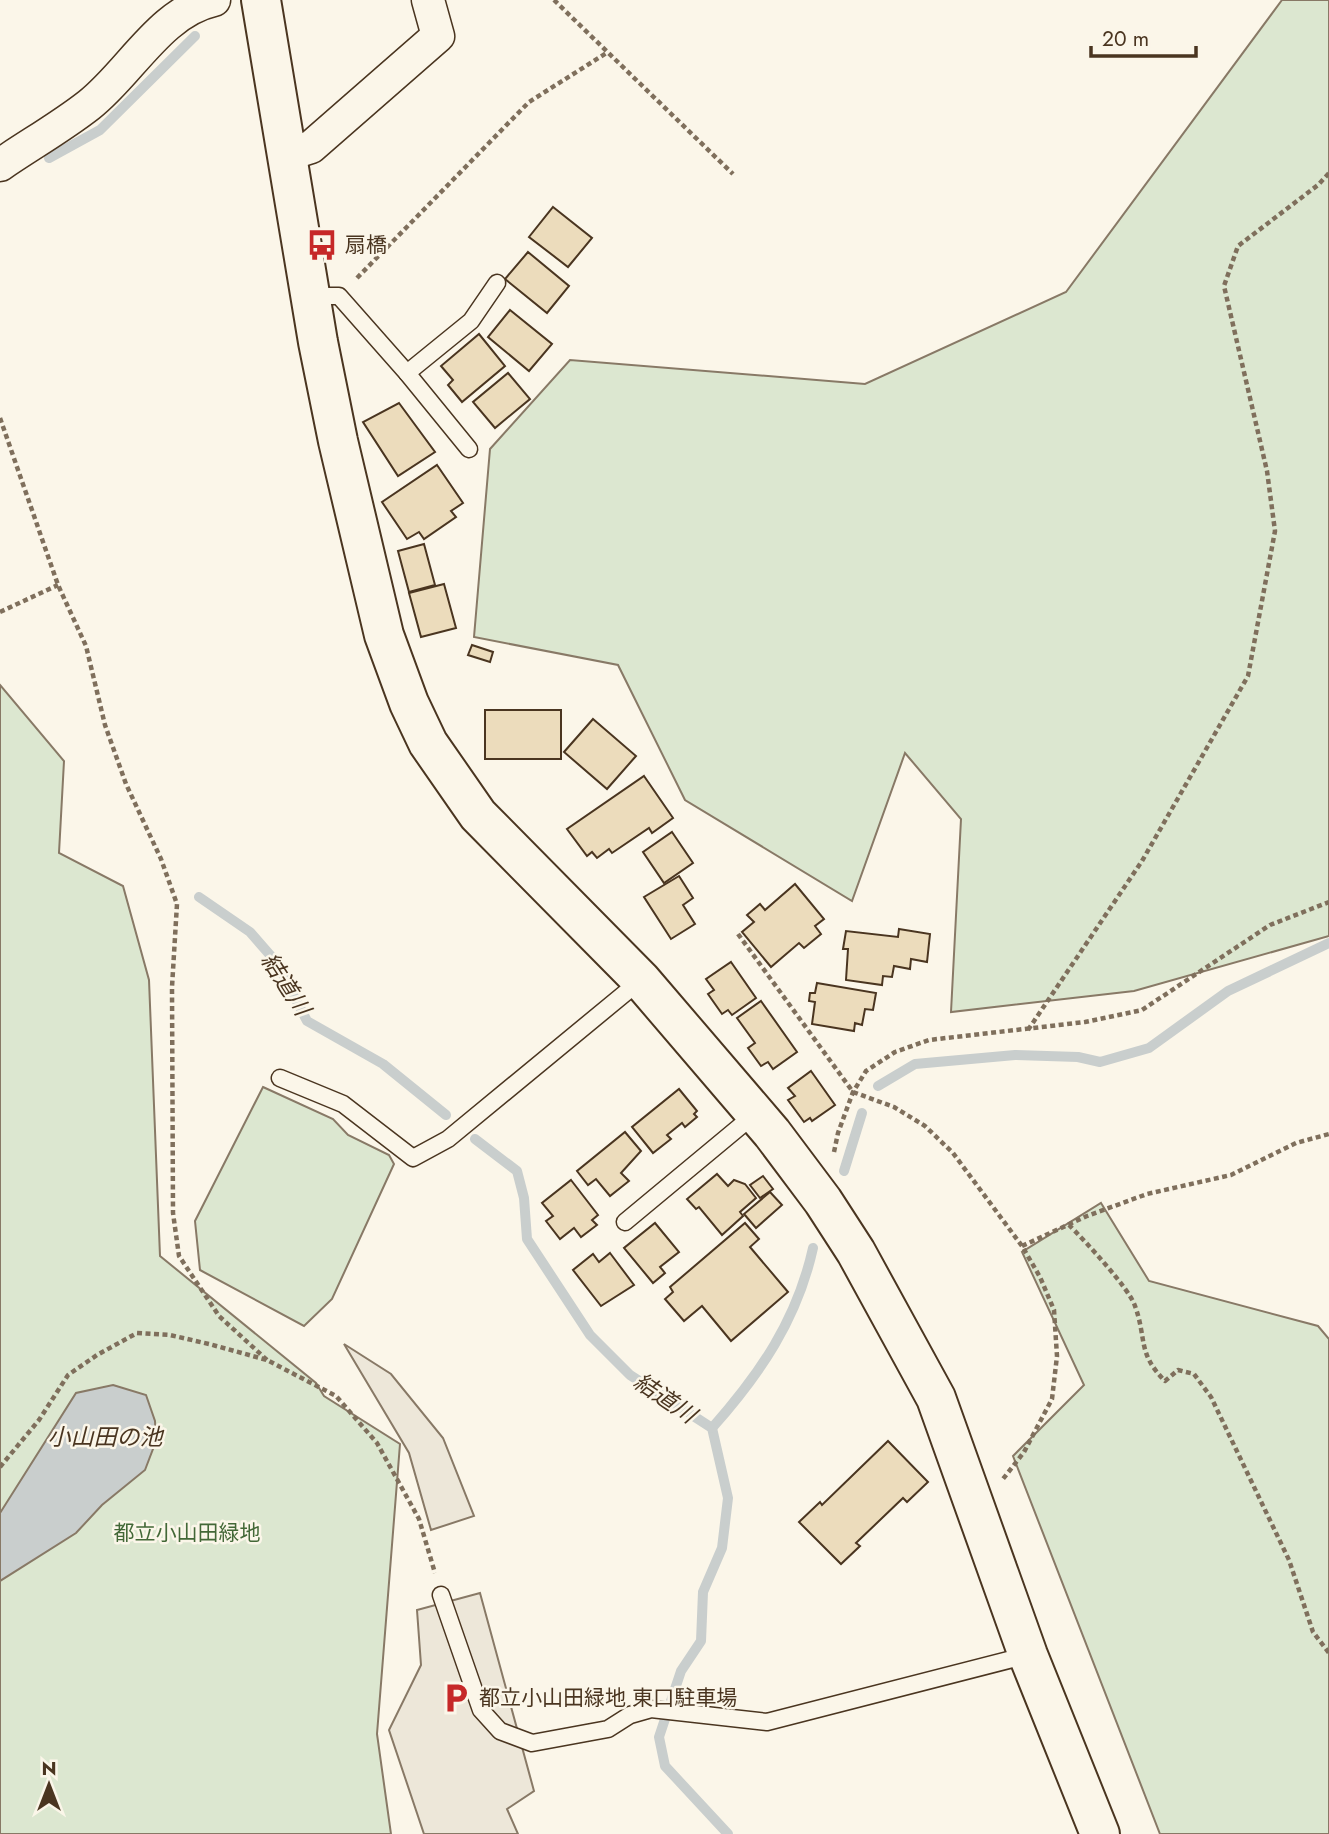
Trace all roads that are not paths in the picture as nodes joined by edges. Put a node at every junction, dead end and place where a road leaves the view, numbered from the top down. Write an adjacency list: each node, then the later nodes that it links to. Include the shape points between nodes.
1 (214, 0): 5 (street, via 195,4 174,20 89,105)
2 (261, 0): 4 (street)
3 (428, 0): 4 (street, via 438,36 310,147)
4 (286, 155): 7 (street)
5 (0, 165)
6 (497, 283): 8 (lane, via 471,321)
7 (325, 296): 8 (lane); 10 (street, via 344,466 395,672 423,733 478,816)
8 (407, 373): 9 (lane)
9 (469, 449)
10 (641, 980): 11 (lane, via 448,1139 413,1158 344,1104); 12 (street)
11 (281, 1078)
12 (755, 1114): 13 (lane); 15 (street, via 856,1252 936,1398)
13 (625, 1222)
14 (441, 1595): 15 (lane, via 481,1710 500,1731 532,1743 580,1736 652,1709 767,1722)
15 (1028, 1656): 16 (street)
16 (1100, 1834)

